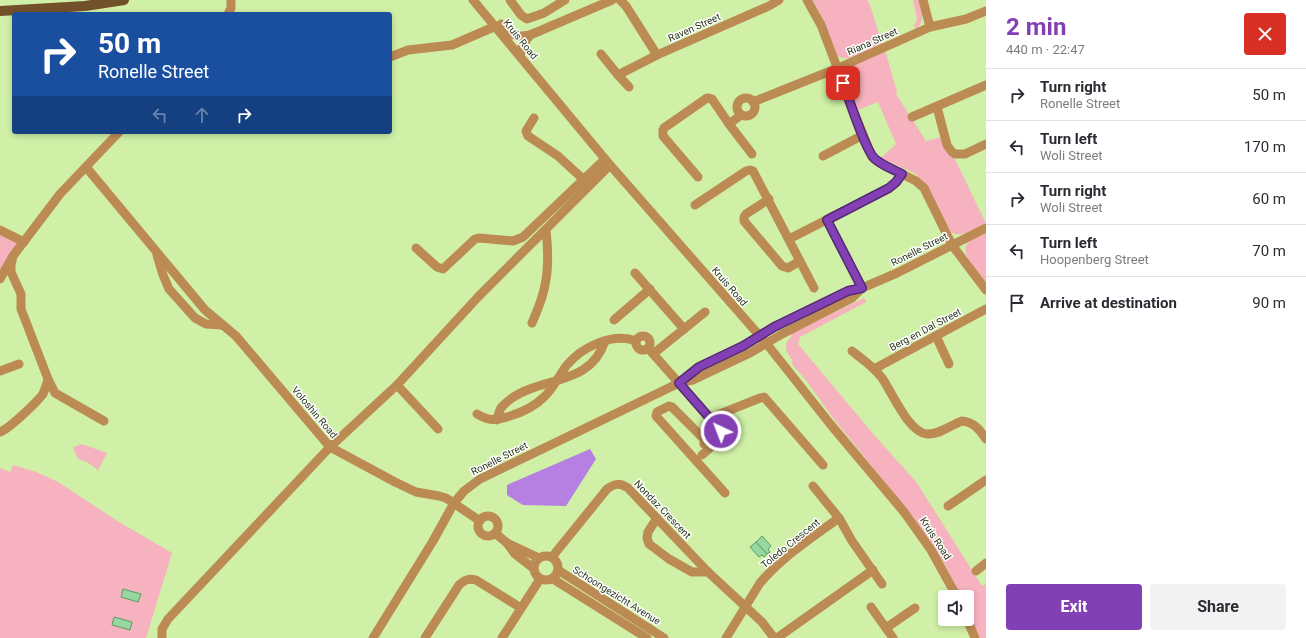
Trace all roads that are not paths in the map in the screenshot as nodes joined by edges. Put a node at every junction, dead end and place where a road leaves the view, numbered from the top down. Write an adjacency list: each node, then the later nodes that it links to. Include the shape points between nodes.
1 (124, 0): 12 (main road, via 85,6)
2 (231, 0): 14 (street)
3 (473, 0): 15 (street, Kruis Road)
4 (480, 0): 17 (street, via 509,33 518,36)
5 (510, 0): 6 (street, via 521,15 527,18 544,13)
6 (565, 0)
7 (612, 0): 17 (street)
8 (779, 0): 20 (street, Raven Street)
9 (807, 0): 22 (street, via 821,25)
10 (923, 0): 16 (street)
11 (624, 2): 20 (street)
12 (0, 11)
13 (986, 11): 16 (street, Riana Street, via 966,19)
14 (229, 12)
15 (496, 26): 19 (street, via 452,45 408,50); 21 (street, Kruis Road)
16 (930, 27): 22 (street, Riana Street)
17 (530, 35): 21 (street, via 522,46)
18 (601, 54): 23 (street)
19 (392, 55)
20 (657, 55): 23 (street, Raven Street)
21 (520, 56): 37 (street, Kruis Road)
22 (838, 68): 26 (street, Riana Street); 33 (street)
23 (618, 75): 25 (street)
24 (986, 86): 27 (street)
25 (629, 87)
26 (753, 102): 28 (street, via 753,113); 28 (street, via 745,98 740,101 738,110)
27 (937, 108): 29 (street); 34 (street, via 947,145 955,154 964,154)
28 (741, 115): 31 (street)
29 (912, 117)
30 (534, 118): 41 (street, via 526,131 528,136 558,156)
31 (729, 124): 35 (street); 40 (street, via 712,99 707,98 664,128 663,136)
32 (117, 134): 38 (street)
33 (863, 135): 36 (street); 39 (street, via 872,157)
34 (986, 144)
35 (752, 154)
36 (823, 156)
37 (608, 162): 41 (street); 47 (street); 68 (street, Kruis Road)
38 (86, 167): 49 (street, via 60,194); 52 (street, Voloshin Road)
39 (902, 174): 44 (street, via 889,188); 50 (street, via 924,188)
40 (698, 178)
41 (583, 179): 51 (street, via 523,237 516,240 479,238 442,269 437,268)
42 (769, 199): 43 (street, via 755,172 746,170); 48 (street); 54 (street, via 746,214 744,221 782,266 788,268)
43 (695, 205)
44 (827, 220): 48 (street); 58 (street)
45 (986, 228): 50 (street, Ronelle Street)
46 (0, 230): 49 (street)
47 (546, 230): 64 (street, via 547,273); 79 (street, via 478,297)
48 (789, 239): 54 (street)
49 (24, 242): 53 (street)
50 (952, 245): 58 (street, Ronelle Street); 60 (street)
51 (416, 248)
52 (156, 251): 65 (street, Voloshin Road, via 205,310); 65 (street, via 169,289 195,318 206,324)
53 (13, 256): 56 (street); 76 (street, via 11,272 20,294 20,309)
54 (800, 261): 57 (street)
55 (635, 273): 59 (street)
56 (0, 279)
57 (814, 288)
58 (862, 288): 68 (street, Ronelle Street, via 848,291 774,327)
59 (650, 289): 63 (street); 66 (street)
60 (986, 290)
61 (986, 309): 67 (street, Berg en Dal Street)
62 (706, 312): 66 (street)
63 (614, 320)
64 (532, 323)
65 (222, 326): 90 (street, Voloshin Road, via 236,336)
66 (684, 329): 71 (street)
67 (936, 336): 73 (street); 74 (street, Berg en Dal Street)
68 (763, 340): 78 (street, Ronelle Street, via 743,346 699,367); 114 (street, Kruis Road, via 911,521)
69 (606, 341): 71 (street, via 616,338 630,339 636,341 639,349); 77 (street, via 588,348 577,356); 77 (street, via 590,366)
70 (852, 350): 74 (street)
71 (650, 351): 78 (street)
72 (19, 364): 75 (street)
73 (949, 364)
74 (874, 369): 84 (street, via 886,383 903,414 922,432 933,434 962,421)
75 (0, 371)
76 (48, 379): 83 (street, via 55,393); 86 (street, via 39,399 7,429)
77 (555, 382): 82 (street, via 549,392 535,405); 82 (street, via 530,388 516,395 502,406)
78 (679, 383): 81 (street); 96 (street, Ronelle Street, via 489,474 471,485)
79 (397, 384): 85 (street); 90 (street)
80 (477, 414): 82 (street, via 486,419)
81 (710, 418): 88 (street); 89 (street, via 721,431); 92 (street, via 764,397)
82 (497, 420)
83 (104, 421)
84 (983, 428): 87 (street)
85 (438, 429)
86 (0, 432)
87 (986, 439)
88 (705, 440): 89 (street); 91 (street); 91 (street, via 672,406 657,412 656,416)
89 (717, 443): 91 (street)
90 (330, 447): 96 (street, Voloshin Road, via 412,490 439,496); 121 (street, via 168,619 162,629)
91 (698, 458): 95 (street)
92 (823, 465)
93 (986, 480): 97 (street)
94 (813, 486): 99 (street)
95 (725, 493)
96 (454, 503): 100 (street); 122 (street, Ronelle Street)
97 (948, 506)
98 (657, 518): 103 (street, Nondaz Crescent, via 628,488 618,484 612,486 607,488); 110 (street, Nondaz Crescent); 110 (street, via 648,532 649,544 692,572)
99 (839, 518): 108 (street); 115 (street, Toledo Crescent, via 785,558 767,575)
100 (480, 521): 101 (street, via 479,528 482,534 488,536); 101 (street, via 484,517 493,518 498,525)
101 (495, 533): 102 (street)
102 (507, 543): 104 (street); 106 (street, via 515,554)
103 (552, 557): 104 (street); 107 (street)
104 (539, 558): 106 (street)
105 (986, 563): 109 (street)
106 (533, 568): 112 (street, via 534,574)
107 (558, 570): 111 (street); 126 (street, Schoongezicht Avenue)
108 (873, 570): 113 (street); 129 (street)
109 (976, 571)
110 (708, 572): 115 (street, Nondaz Crescent)
111 (553, 578): 112 (street, via 548,581); 125 (street, Schoongezicht Avenue)
112 (540, 579): 117 (street)
113 (882, 584)
114 (953, 590)
115 (746, 607): 127 (street); 128 (street)
116 (871, 607): 120 (street)
117 (522, 608): 123 (street, via 470,578 459,585); 124 (street)
118 (915, 608): 120 (street)
119 (970, 626): 131 (street)
120 (886, 628): 130 (street)
121 (162, 638)
122 (373, 638)
123 (425, 638)
124 (502, 638)
125 (647, 638)
126 (664, 638)
127 (726, 638)
128 (774, 638)
129 (777, 638)
130 (892, 638)
131 (975, 638)

